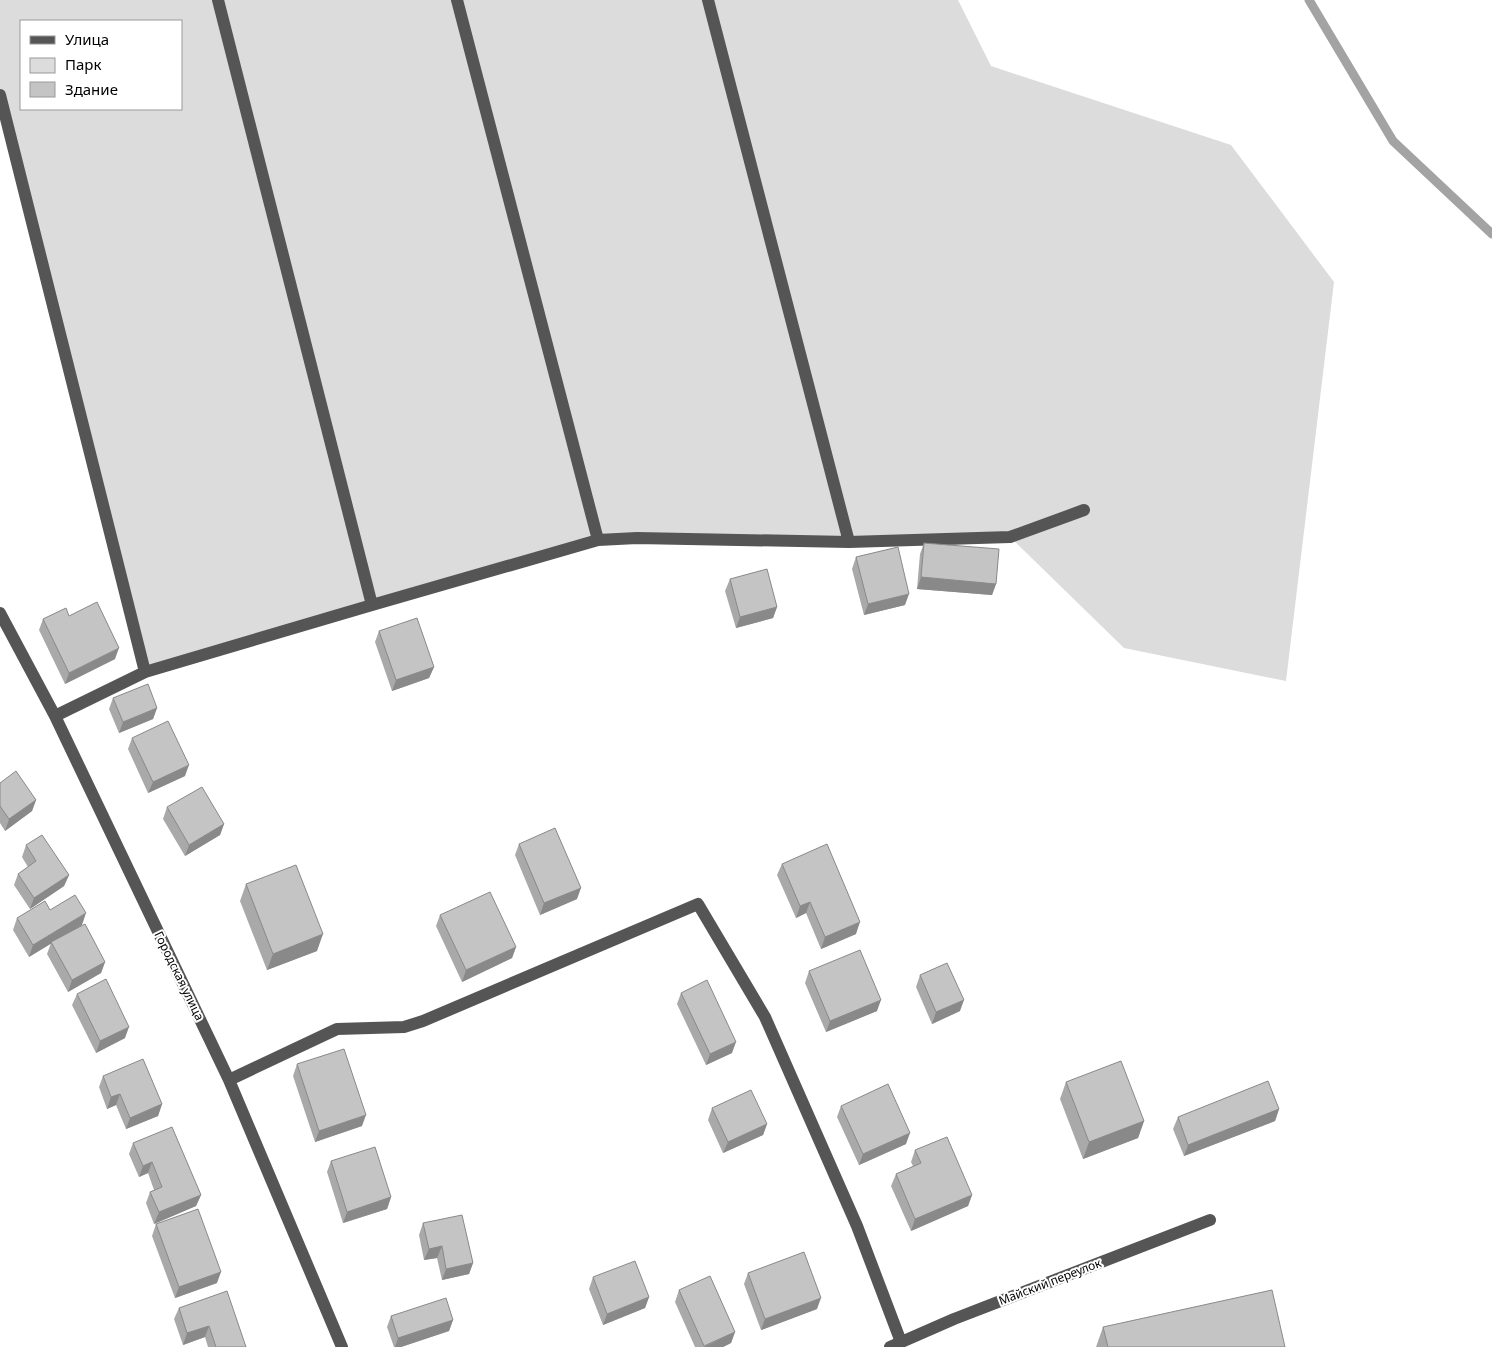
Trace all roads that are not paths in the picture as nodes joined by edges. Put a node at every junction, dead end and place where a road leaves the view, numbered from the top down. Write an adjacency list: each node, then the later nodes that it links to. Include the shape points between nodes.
1 (218, 0): 8 (street)
2 (457, 0): 6 (street)
3 (708, 0): 7 (street)
4 (0, 96): 10 (street)
5 (1084, 510): 7 (street, via 1010,537)
6 (598, 540): 7 (street); 8 (street)
7 (849, 542)
8 (372, 605): 10 (street)
9 (0, 613): 11 (street, Городская улица)
10 (145, 672): 11 (street)
11 (55, 716): 12 (street, Городская улица)
12 (229, 1080): 14 (street, via 337,1029 404,1027 423,1021 698,904 765,1017 857,1226); 15 (street, Городская улица)
13 (1210, 1220): 14 (street, Майский переулок)
14 (895, 1345)
15 (342, 1347)

